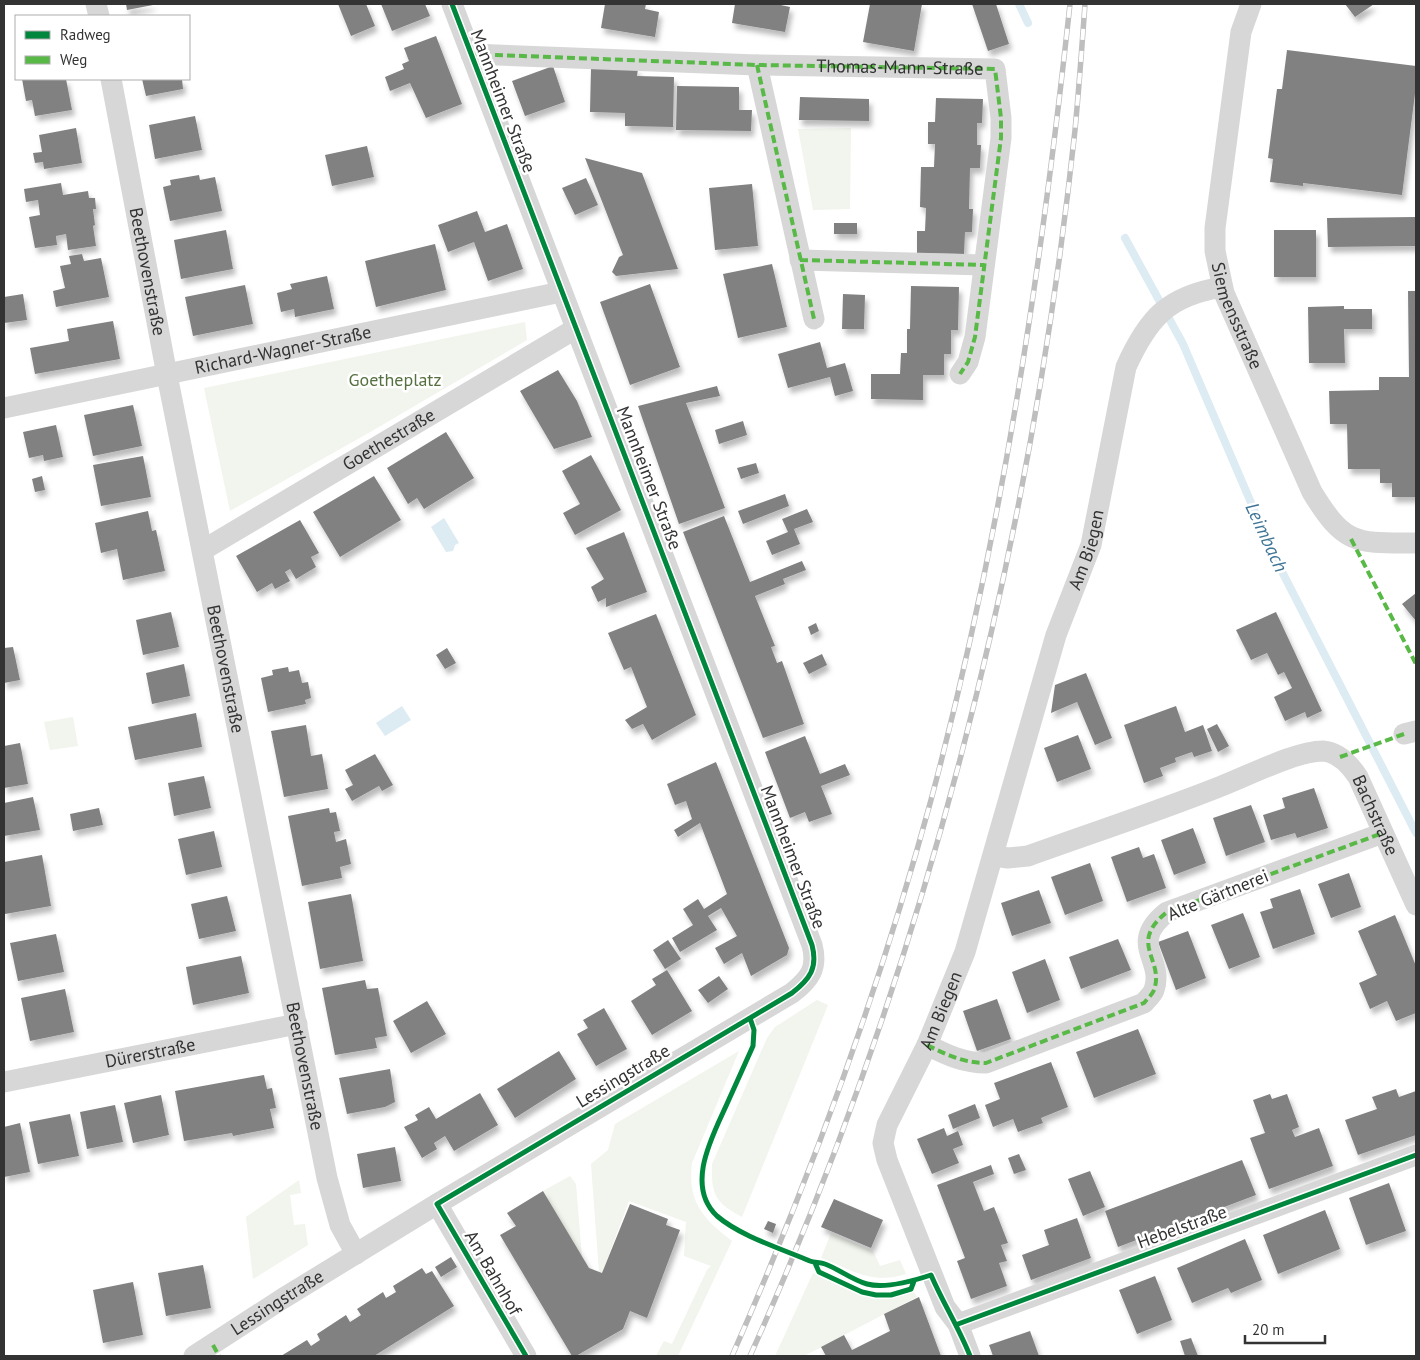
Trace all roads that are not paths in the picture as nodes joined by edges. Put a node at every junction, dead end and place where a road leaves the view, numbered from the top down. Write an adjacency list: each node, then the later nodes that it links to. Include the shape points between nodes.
1 (452, 4): 3 (street, Mannheimer Straße)
2 (1252, 4): 8 (street, Siemensstraße, via 1241,32 1215,228 1215,251)
3 (471, 54): 4 (street, Thomas-Mann-Straße); 9 (street, Mannheimer Straße)
4 (757, 65): 6 (street); 7 (street, Thomas-Mann-Straße, via 995,69 1000,138)
5 (111, 80): 13 (street, Beethovenstraße)
6 (800, 260): 7 (street); 10 (street)
7 (984, 265): 12 (street, Thomas-Mann-Straße, via 972,350)
8 (1222, 287): 15 (street, Siemensstraße, via 1312,492 1324,511 1351,539 1372,543); 18 (street, Am Biegen, via 1197,291 1156,316 1134,348 1126,367 1091,545 1056,634)
9 (561, 292): 11 (street, Mannheimer Straße); 13 (street, Richard-Wagner-Straße)
10 (814, 319)
11 (576, 329): 16 (street, Goethestraße); 20 (street, Mannheimer Straße, via 812,945)
12 (960, 374)
13 (167, 375): 14 (street, Richard-Wagner-Straße); 16 (street, Beethovenstraße)
14 (4, 408)
15 (1416, 543)
16 (203, 550): 21 (street, Beethovenstraße)
17 (1383, 833): 18 (street, Bachstraße, via 1350,765 1325,751 1311,752 1028,856); 19 (street, Bachstraße); 22 (street, Alte Gärtnerei, via 1167,912 1154,923 1148,937 1155,978 1154,991 1144,1003 986,1063 950,1057)
18 (994, 856): 22 (street, Am Biegen, via 965,952)
19 (1416, 905)
20 (815, 964): 25 (street, Lessingstraße, via 806,982 792,992)
21 (297, 1024): 23 (street, Dürerstraße); 26 (street, Beethovenstraße, via 326,1178 340,1224)
22 (927, 1045): 27 (street, Am Biegen, via 887,1125 883,1143 945,1307)
23 (4, 1079)
24 (1416, 1155): 27 (street, Hebelstraße)
25 (437, 1204): 26 (street, Lessingstraße); 30 (street, Am Bahnhof)
26 (356, 1254): 28 (street, Lessingstraße, via 282,1299)
27 (958, 1324): 31 (street)
28 (216, 1351): 29 (street, Lessingstraße)
29 (194, 1356)
30 (526, 1356)
31 (970, 1356)

